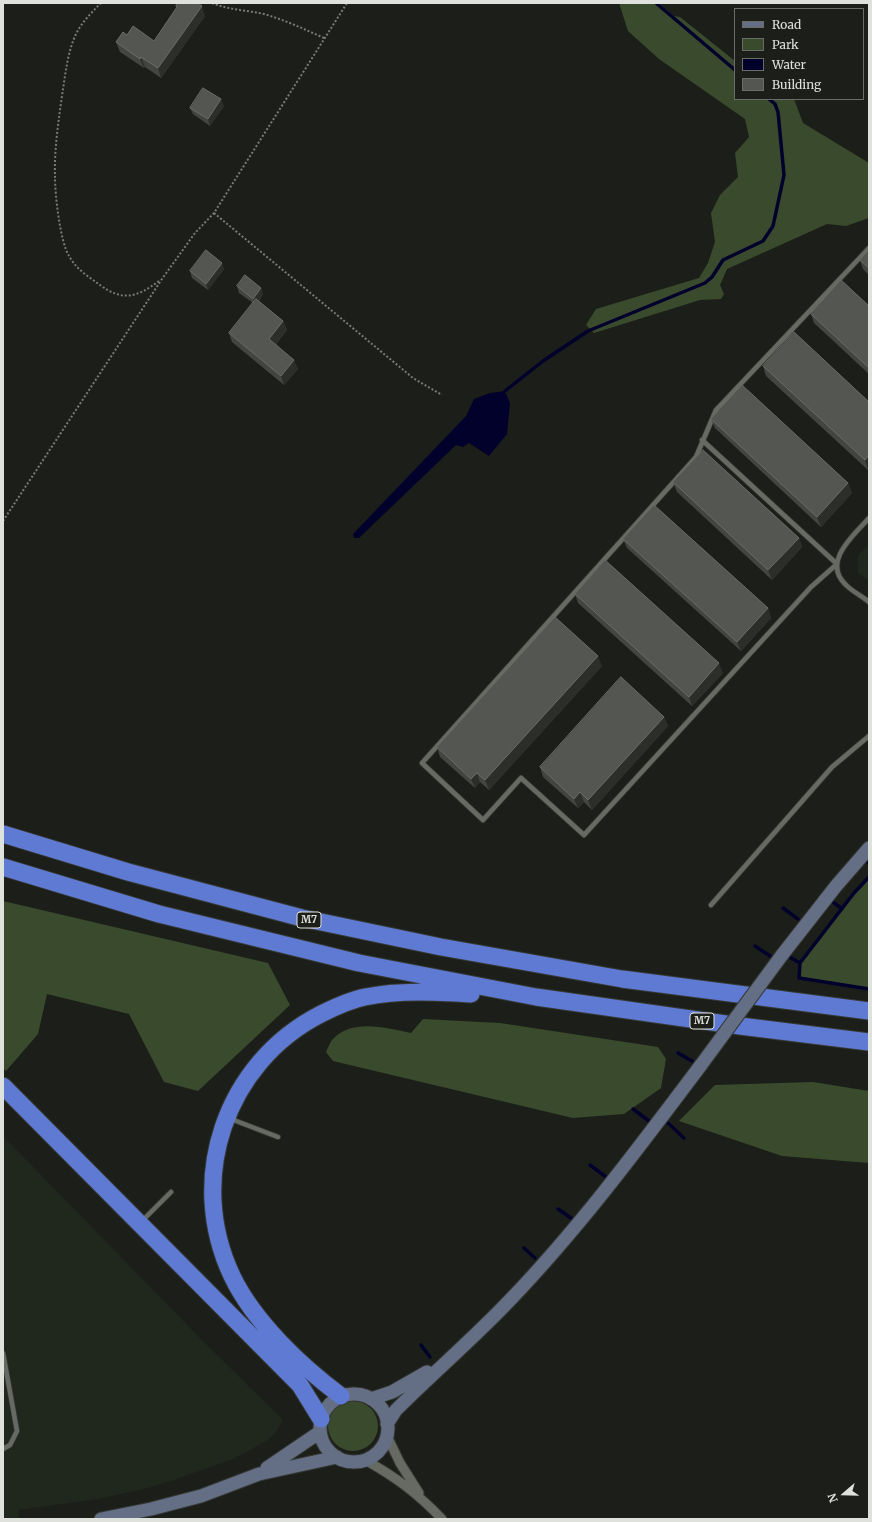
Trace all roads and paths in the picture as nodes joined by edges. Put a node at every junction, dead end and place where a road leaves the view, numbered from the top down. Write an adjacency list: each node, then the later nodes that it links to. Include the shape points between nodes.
1 (101, 3): 7 (path, via 76,33 69,54 58,120 55,176 62,236 69,256 79,269 109,292 121,296 134,296)
2 (212, 3): 4 (path, via 224,8 280,19)
3 (347, 3): 4 (path)
4 (324, 38): 5 (path)
5 (214, 213): 7 (path, via 195,233); 8 (path, via 413,378)
6 (869, 248): 9 (lane, via 716,410)
7 (162, 279): 11 (path)
8 (442, 395)
9 (702, 440): 12 (lane); 12 (lane, via 696,457 422,763 483,820 522,778 584,835 811,587)
10 (869, 518): 12 (lane, via 843,546)
11 (3, 521)
12 (837, 564): 13 (lane, via 840,578)
13 (869, 602)
14 (869, 736): 18 (lane, via 832,767)
15 (3, 834): 20 (highway, M7, via 128,872 302,918 441,947 622,978)
16 (869, 848): 27 (main road, bridge, via 782,955 568,1237 510,1301)
17 (3, 867): 19 (highway, M7, via 159,914 260,940 358,963)
18 (711, 905)
19 (536, 997): 21 (highway, M7); 23 (highway, via 398,993 364,998 338,1006 285,1037 257,1065)
20 (869, 1011)
21 (869, 1042)
22 (3, 1086): 26 (highway)
23 (226, 1117): 24 (lane); 29 (highway, via 216,1150 212,1191 222,1251 251,1308 269,1330 317,1378)
24 (278, 1137)
25 (171, 1192): 26 (lane)
26 (139, 1223): 31 (highway, via 300,1385)
27 (459, 1351): 30 (main road, via 404,1386); 32 (main road, via 396,1410)
28 (3, 1353): 33 (lane, via 16,1431 10,1445)
29 (341, 1396): 30 (main road, via 355,1394); 31 (main road, via 328,1405)
30 (371, 1398): 32 (main road, via 382,1409)
31 (321, 1425): 34 (main road, via 322,1438 327,1449); 36 (main road)
32 (387, 1430): 35 (main road, via 381,1448); 37 (street, via 400,1463)
33 (3, 1449)
34 (337, 1457): 35 (main road, via 349,1461); 36 (main road)
35 (365, 1460): 37 (street, via 390,1474)
36 (259, 1474): 38 (main road, via 201,1496 151,1510)
37 (422, 1498): 39 (street)
38 (101, 1519)
39 (442, 1519)

